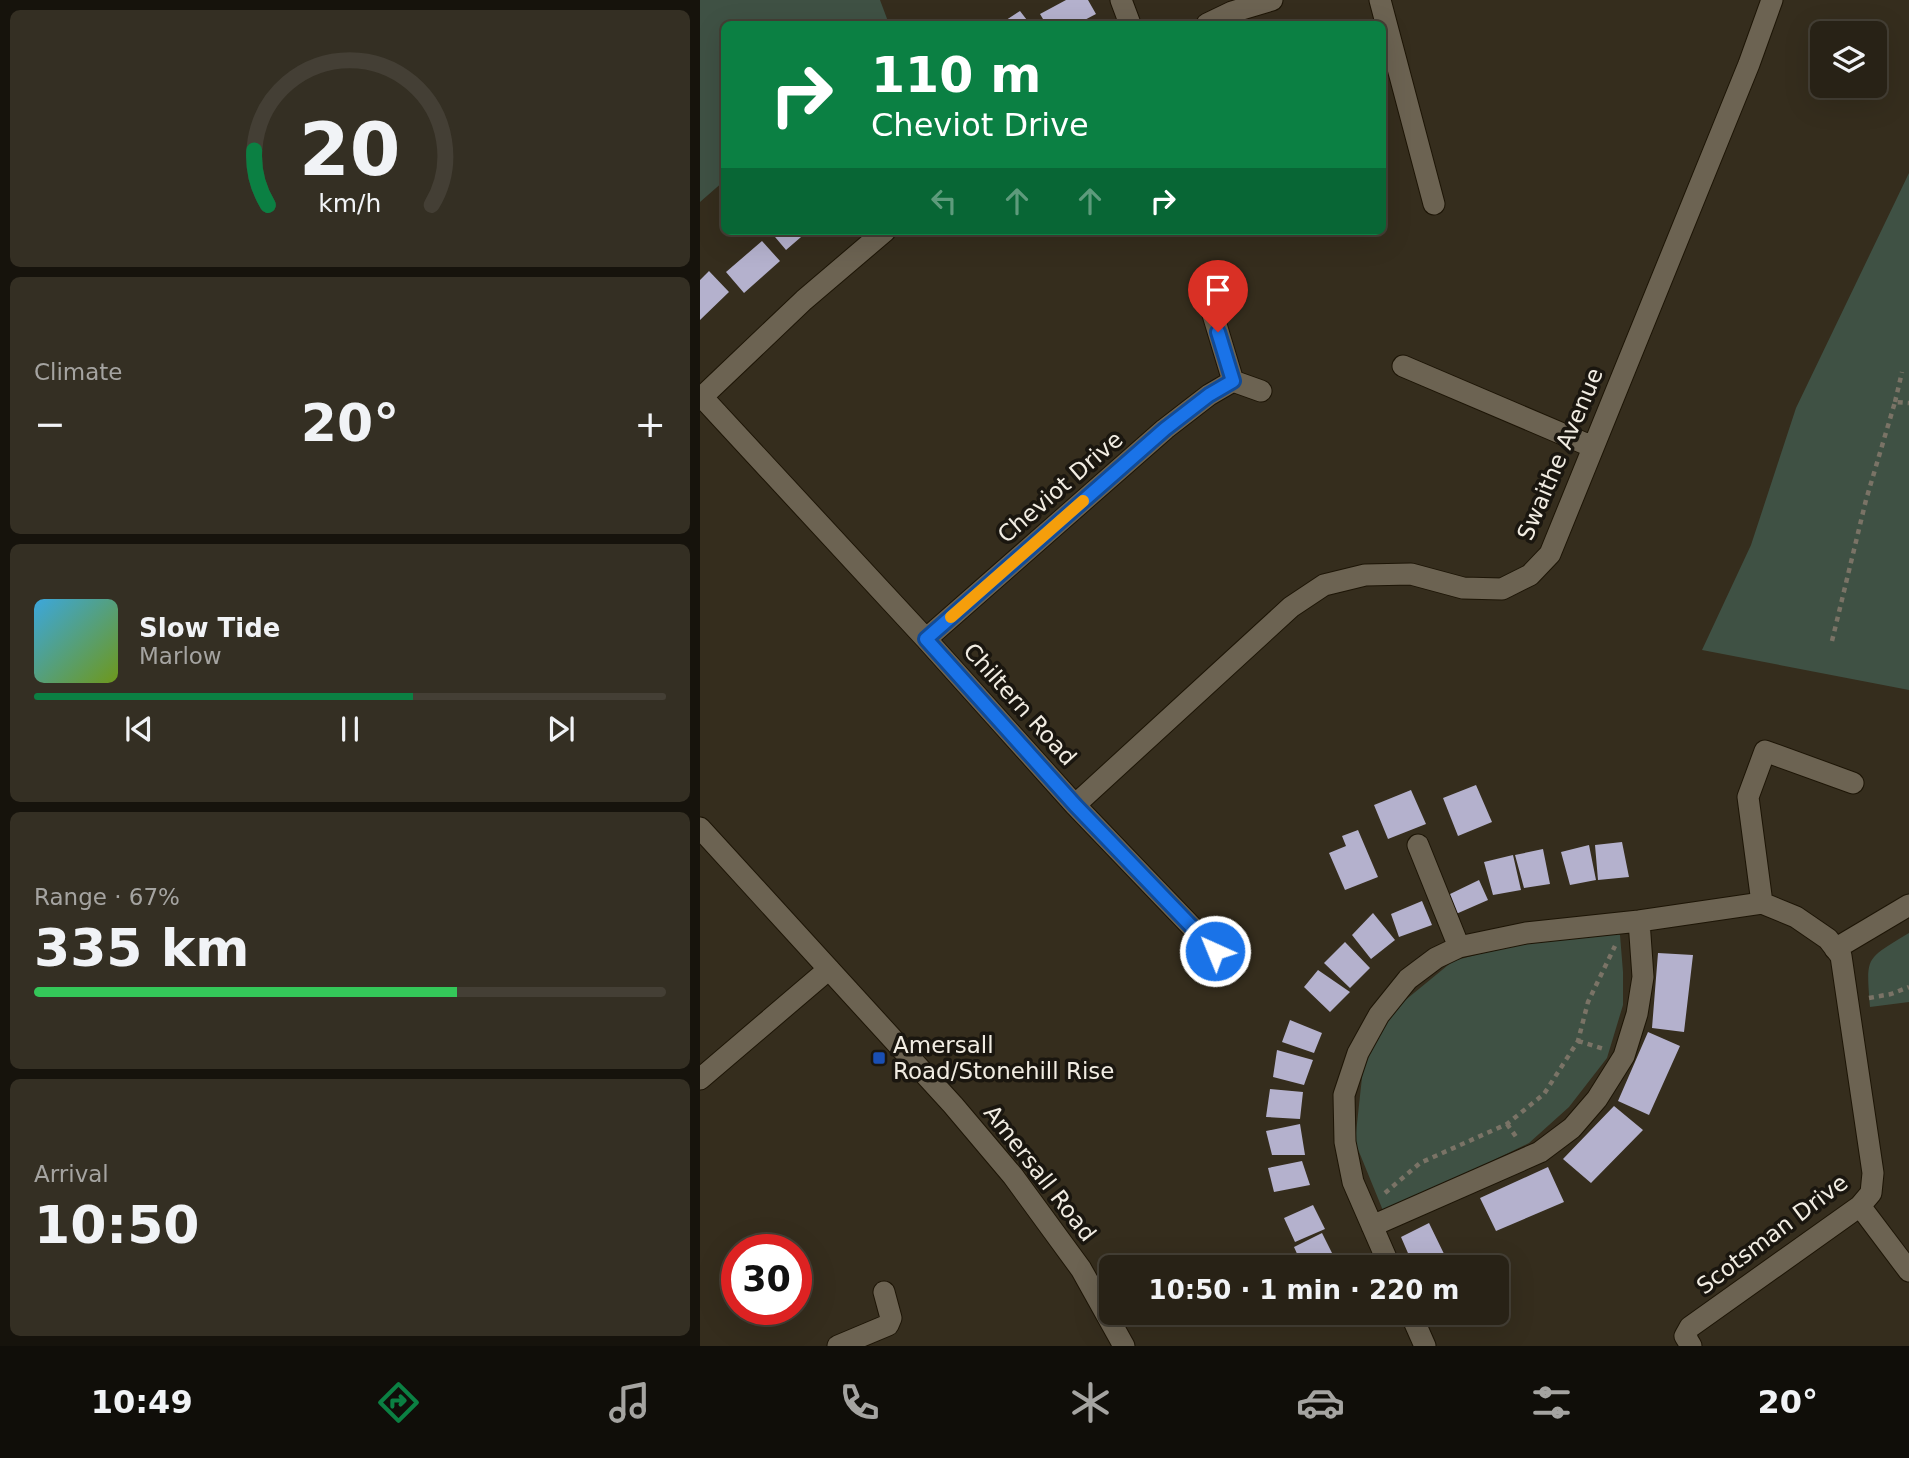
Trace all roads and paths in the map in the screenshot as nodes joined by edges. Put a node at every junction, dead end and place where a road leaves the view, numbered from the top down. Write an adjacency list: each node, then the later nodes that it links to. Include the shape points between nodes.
1 (1121, 0): 5 (street)
2 (1272, 0): 6 (street)
3 (1380, 0): 7 (street)
4 (1772, 0): 19 (street, Swaithe Avenue)
5 (1129, 21)
6 (1213, 21)
7 (1386, 21)
8 (1386, 23): 9 (street)
9 (1434, 204)
10 (880, 235): 16 (street)
11 (1211, 308): 14 (street)
12 (1403, 366): 19 (street)
13 (1902, 372): 17 (path)
14 (1233, 381): 15 (street); 20 (street, Cheviot Drive, via 1165,429)
15 (1261, 391)
16 (701, 398): 20 (street, Chiltern Road)
17 (1895, 402): 18 (path); 21 (path)
18 (1909, 403)
19 (1593, 447): 23 (street, Swaithe Avenue, via 1550,554 1530,575 1502,589 1463,588 1411,574 1365,575 1324,585 1291,607)
20 (926, 639): 23 (street, Chiltern Road)
21 (1832, 641)
22 (1853, 783): 26 (street, via 1765,751 1748,797)
23 (1075, 805): 31 (street, Chiltern Road)
24 (700, 828): 32 (street, Amersall Road)
25 (1418, 845): 29 (street)
26 (1762, 903): 28 (street); 30 (street, via 1796,917)
27 (1909, 905): 30 (street)
28 (1632, 922): 29 (street, via 1527,933); 37 (path, via 1588,1002 1578,1041 1545,1094 1507,1124 1420,1163); 37 (street, via 1643,977 1637,1014 1624,1056 1572,1128 1540,1152)
29 (1459, 947): 37 (street, via 1408,979 1379,1015 1358,1053 1344,1095 1345,1142 1353,1182)
30 (1835, 949): 34 (street, Scotsman Drive, via 1841,956)
31 (1215, 951)
32 (829, 969): 35 (street); 44 (street, Amersall Road, via 1013,1176 1081,1269)
33 (1909, 987): 34 (path)
34 (1848, 1002): 36 (street, Scotsman Drive, via 1873,1173 1871,1193)
35 (700, 1079)
36 (1860, 1206): 39 (street); 45 (street, Scotsman Drive, via 1690,1327 1685,1336)
37 (1369, 1219): 38 (street)
38 (1385, 1255)
39 (1909, 1271)
40 (884, 1292): 43 (street, via 891,1318 888,1325)
41 (1415, 1325): 42 (street)
42 (1422, 1345)
43 (838, 1346)
44 (1124, 1346)
45 (1691, 1346)

